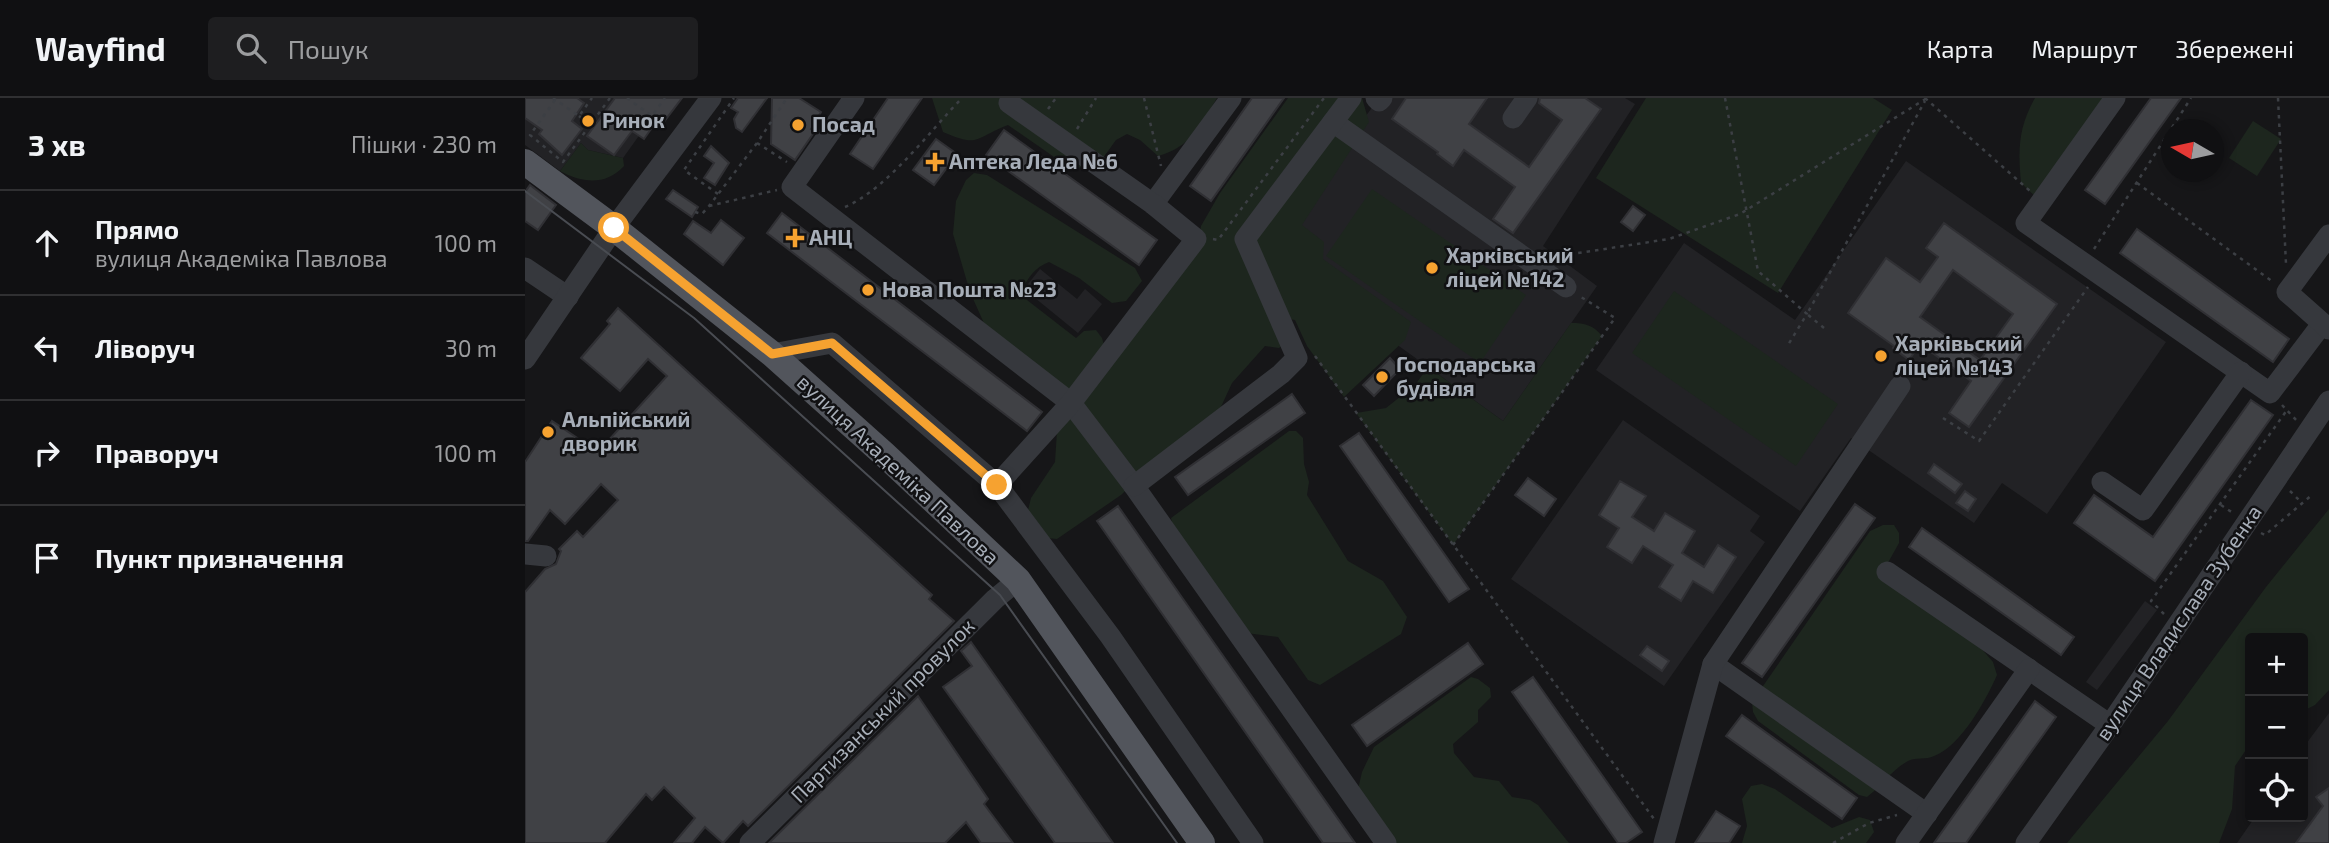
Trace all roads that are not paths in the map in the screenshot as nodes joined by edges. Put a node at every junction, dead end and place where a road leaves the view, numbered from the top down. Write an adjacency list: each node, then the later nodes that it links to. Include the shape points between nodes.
1 (711, 98): 14 (street)
2 (854, 98): 25 (street, via 798,180 828,215)
3 (1231, 98): 13 (street)
4 (1351, 98): 11 (street)
5 (1376, 98): 6 (street)
6 (1382, 98)
7 (1527, 98): 10 (street)
8 (2115, 98): 22 (street, via 2026,223)
9 (1009, 103): 13 (street)
10 (1513, 118)
11 (1333, 122): 17 (street); 28 (street, via 1245,239 1297,358)
12 (525, 162): 14 (main road, вулиця Академіка Павлова)
13 (1153, 204): 25 (street, via 1196,239)
14 (614, 228): 18 (street); 20 (main road, вулиця Академіка Павлова)
15 (2329, 235): 19 (street, via 2287,292)
16 (525, 268): 18 (street)
17 (1566, 287)
18 (568, 297): 21 (street)
19 (2326, 326): 22 (street, via 2270,393)
20 (772, 354): 27 (street, via 832,343); 30 (main road, вулиця Академіка Павлова)
21 (525, 359)
22 (2241, 372): 26 (street, via 2143,510)
23 (1900, 386): 31 (street)
24 (2329, 401): 33 (street, вулиця Владислава Зубенка)
25 (1071, 403): 27 (street); 28 (street)
26 (2102, 482)
27 (997, 485): 38 (street, via 1110,636)
28 (1134, 486): 39 (street)
29 (1887, 572): 32 (street)
30 (1018, 580): 36 (street, Партизанський провулок); 37 (main road, вулиця Академіка Павлова)
31 (1713, 664): 34 (street); 35 (street)
32 (2029, 669): 33 (street); 34 (street)
33 (2110, 725): 41 (street, вулиця Владислава Зубенка)
34 (1922, 811): 40 (street)
35 (1666, 841)
36 (750, 843)
37 (1202, 843)
38 (1253, 843)
39 (1386, 843)
40 (1906, 843)
41 (2026, 843)

